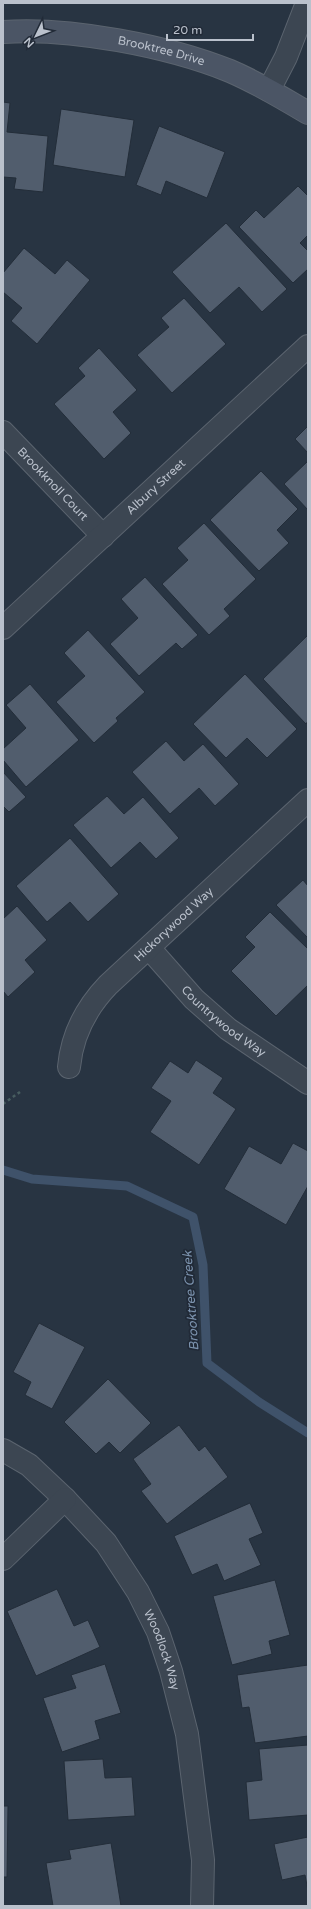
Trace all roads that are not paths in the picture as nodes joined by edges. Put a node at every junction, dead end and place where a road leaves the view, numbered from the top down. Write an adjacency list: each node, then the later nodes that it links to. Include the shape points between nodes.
1 (307, 3): 3 (street, via 286,57)
2 (3, 32): 3 (street, Brooktree Drive, via 59,32 125,43 192,58)
3 (269, 90): 4 (street, Brooktree Drive)
4 (308, 114)
5 (308, 346): 7 (street, Albury Street)
6 (3, 432): 7 (street, Brookknoll Court)
7 (103, 536): 8 (street, Albury Street)
8 (3, 628)
9 (308, 800): 10 (street, Hickorywood Way)
10 (149, 948): 11 (street, Hickorywood Way, via 94,1000 75,1038); 12 (street, Countrywood Way, via 194,999 228,1029)
11 (69, 1067)
12 (308, 1083)
13 (3, 1450): 14 (street, Woodlock Way, via 29,1465)
14 (65, 1499): 15 (street); 16 (street, Woodlock Way, via 106,1543 138,1592 158,1632 187,1734 203,1860)
15 (3, 1559)
16 (202, 1906)

